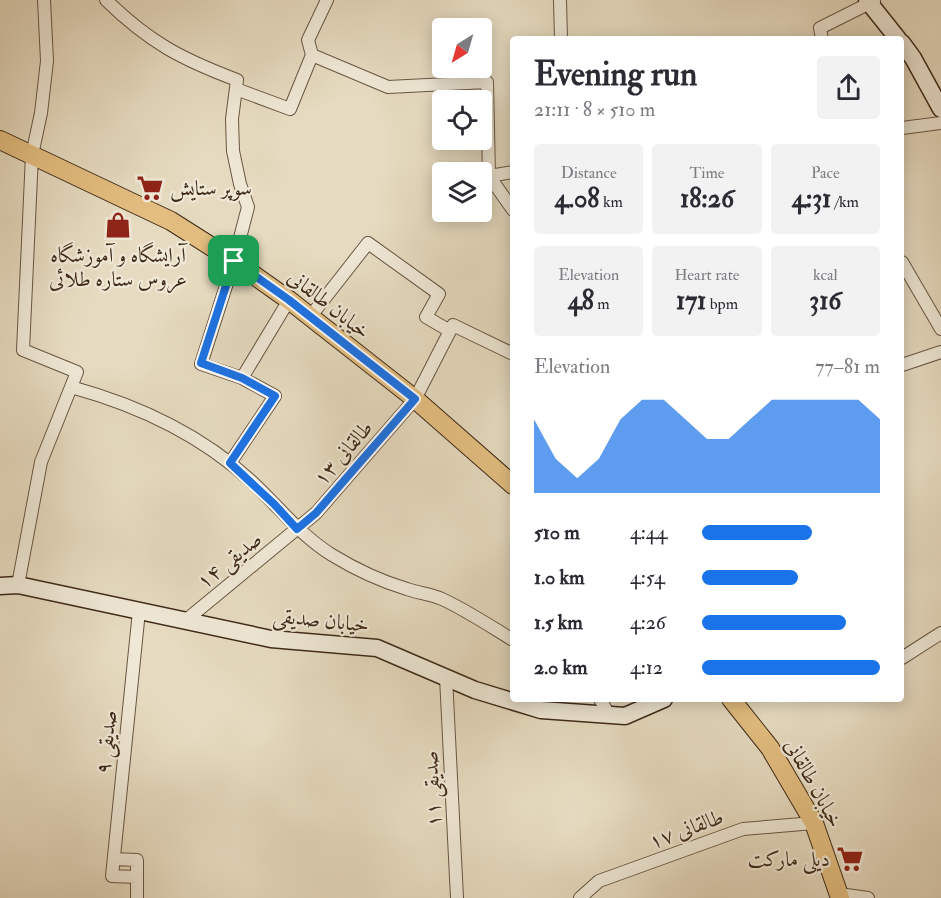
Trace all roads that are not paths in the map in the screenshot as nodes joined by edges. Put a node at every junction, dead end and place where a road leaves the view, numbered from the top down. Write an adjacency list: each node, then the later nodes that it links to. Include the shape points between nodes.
1 (44, 0): 16 (street, via 47,62)
2 (106, 0): 11 (street, via 158,44)
3 (327, 0): 10 (street, via 308,40)
4 (560, 0): 6 (street)
5 (871, 1): 7 (street, via 820,28); 8 (street)
6 (561, 36)
7 (821, 36)
8 (896, 36)
9 (904, 47): 12 (street)
10 (312, 55): 11 (street, via 290,109); 17 (street, via 388,87 487,82)
11 (236, 85): 22 (street, via 233,152 248,207)
12 (941, 109)
13 (941, 123): 14 (street)
14 (904, 128)
15 (0, 140): 16 (main road, خیابان طالقانی)
16 (32, 155): 22 (main road, خیابان طالقانی, via 171,221); 32 (street, via 22,350 76,372)
17 (489, 162)
18 (510, 172): 19 (street)
19 (492, 176)
20 (492, 180): 21 (street)
21 (510, 206)
22 (234, 261): 24 (main road, خیابان طالقانی); 31 (street, via 201,363)
23 (904, 265): 27 (street)
24 (289, 300): 25 (main road, خیابان طالقانی); 31 (street)
25 (310, 317): 26 (street, via 368,243 439,294 426,317); 33 (main road, خیابان طالقانی)
26 (451, 328): 29 (street); 33 (street, طالقانی ۱۳)
27 (941, 329)
28 (941, 352): 30 (street)
29 (510, 353)
30 (904, 364)
31 (242, 378): 34 (street, via 275,396)
32 (71, 387): 34 (street, via 156,417); 37 (street, via 41,462)
33 (415, 399): 35 (main road, خیابان طالقانی); 36 (street, طالقانی ۱۳, via 316,513)
34 (230, 463): 36 (street)
35 (510, 482)
36 (297, 529): 40 (street, صدیقی ۱۴); 42 (street, via 364,573 440,598)
37 (18, 585): 38 (street, خیابان صدیقی); 39 (street, خیابان صدیقی)
38 (0, 586)
39 (139, 611): 40 (street, خیابان صدیقی); 52 (street, صدیقی ۹)
40 (185, 621): 44 (street, خیابان صدیقی, via 271,639 376,648)
41 (941, 633): 43 (street)
42 (510, 638)
43 (904, 657)
44 (446, 678): 45 (street, خیابان صدیقی); 56 (street, صدیقی ۱۱)
45 (510, 701)
46 (515, 702): 50 (street, خیابان صدیقی, via 541,710)
47 (602, 702): 50 (street)
48 (657, 702): 50 (street, خیابان صدیقی, via 625,716)
49 (733, 702): 51 (main road, خیابان طالقانی, via 770,748)
50 (609, 715)
51 (814, 823): 54 (main road, خیابان طالقانی); 57 (street, طالقانی ۱۷, via 742,829 599,881)
52 (114, 859): 53 (street, via 137,860); 53 (street, صدیقی ۹, via 112,876)
53 (137, 878): 55 (street)
54 (840, 896): 58 (street)
55 (136, 898)
56 (457, 898)
57 (580, 898)
58 (868, 898)

